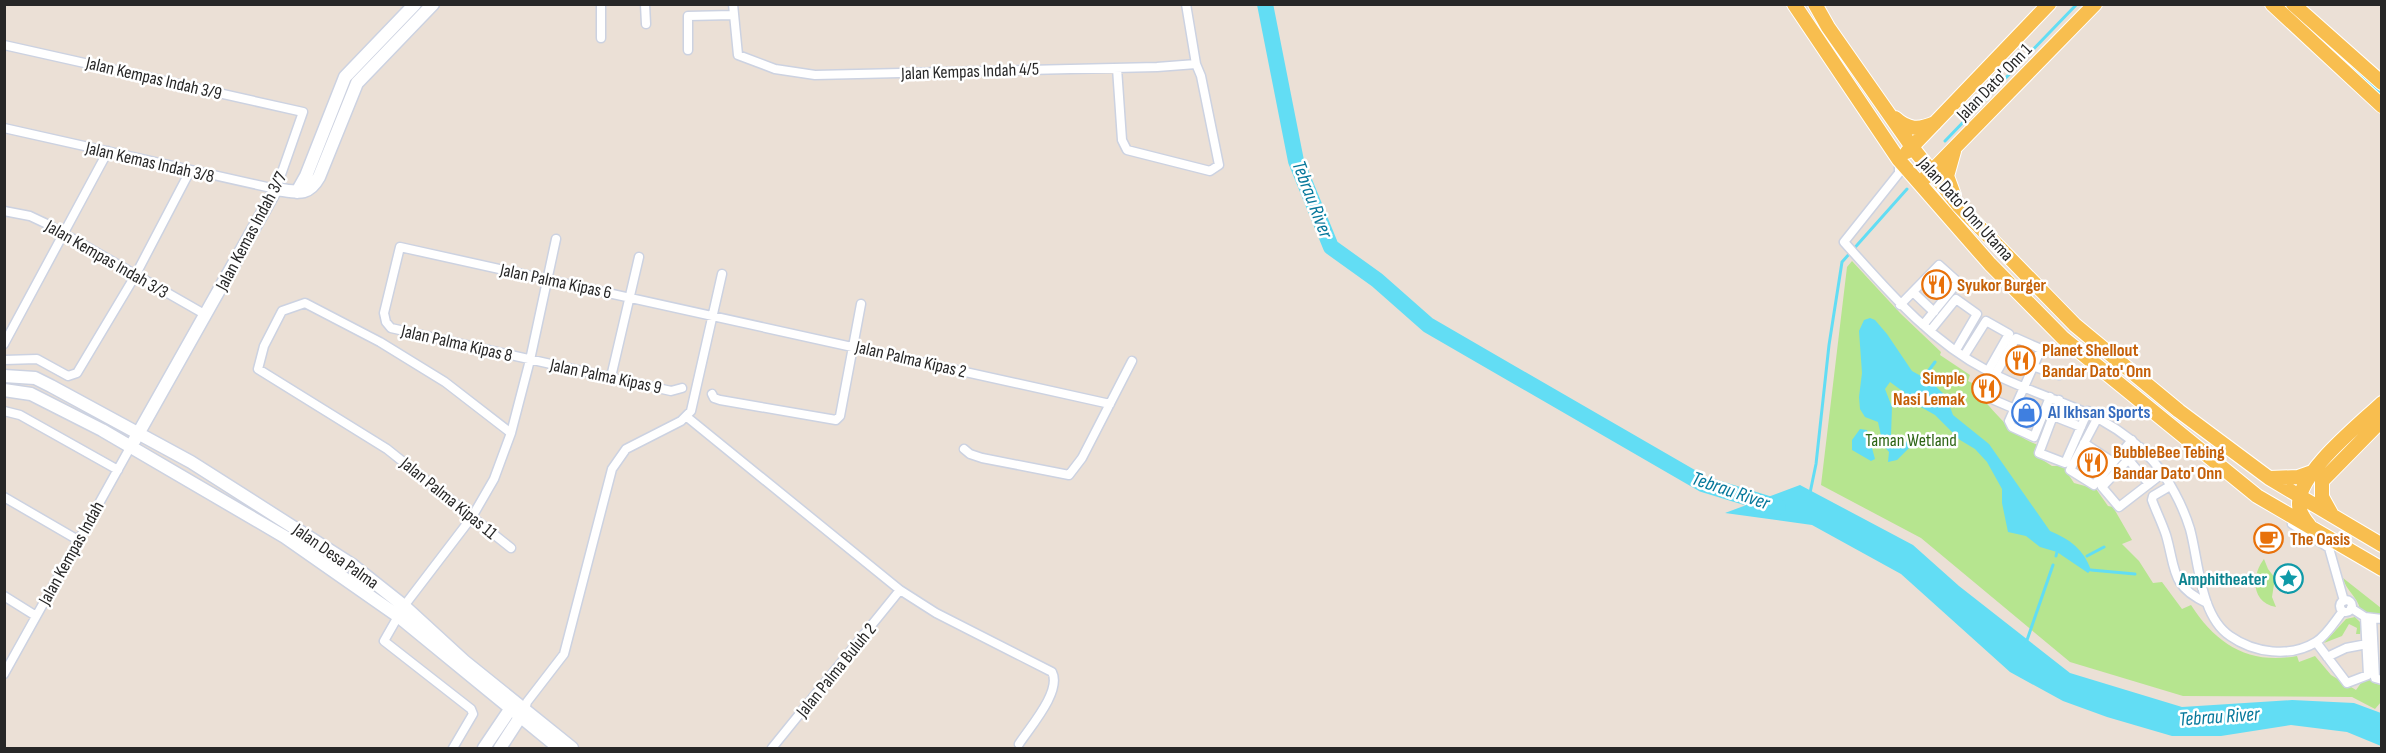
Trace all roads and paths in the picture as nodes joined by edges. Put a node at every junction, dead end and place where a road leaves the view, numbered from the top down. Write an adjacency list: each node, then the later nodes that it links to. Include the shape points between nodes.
1 (415, 4): 34 (street, via 345,77)
2 (433, 4): 34 (street, via 357,83 316,183 305,193)
3 (601, 4): 15 (street)
4 (645, 4): 14 (street)
5 (733, 4): 13 (street)
6 (1186, 4): 18 (street)
7 (1794, 4): 29 (main road, Jalan Dato' Onn Utama)
8 (1815, 4): 22 (main road, Jalan Dato' Onn Utama)
9 (2049, 4): 24 (main road, Jalan Dato' Onn 1)
10 (2095, 4): 26 (main road, Jalan Dato' Onn 1)
11 (2271, 4): 21 (main road)
12 (2293, 4): 20 (main road)
13 (733, 15): 17 (street, via 688,16); 19 (street, Jalan Kempas Indah 4/5, via 738,55 775,69 815,75)
14 (646, 24)
15 (601, 38)
16 (4, 45): 23 (street, Jalan Kempas Indah 3/9)
17 (688, 50)
18 (1196, 64): 19 (street, Jalan Kempas Indah 4/5); 19 (street, via 1219,165 1210,171 1127,150 1122,140)
19 (1117, 68)
20 (2382, 84)
21 (2382, 106)
22 (1885, 109): 24 (main road, via 1908,127 1926,127); 27 (main road, Jalan Dato' Onn Utama)
23 (303, 112): 33 (street, Jalan Kemas Indah 3/7)
24 (1940, 121): 27 (main road, Jalan Dato' Onn 1)
25 (4, 128): 28 (street, Jalan Kemas Indah 3/8)
26 (1956, 146): 31 (main road, Jalan Dato' Onn 1); 35 (main road, via 1947,176)
27 (1912, 147): 29 (main road, Jalan Dato' Onn 1); 31 (main road, Jalan Dato' Onn Utama)
28 (108, 151): 30 (street, Jalan Kemas Indah 3/8); 37 (street)
29 (1899, 160): 32 (main road, Jalan Dato' Onn Utama); 47 (street, via 1899,173 1844,242)
30 (190, 171): 33 (street, Jalan Kemas Indah 3/8); 42 (street)
31 (1931, 172): 32 (main road, Jalan Dato' Onn 1); 35 (main road, Jalan Dato' Onn Utama)
32 (1919, 184): 96 (main road, Jalan Dato' Onn Utama, via 2063,338 2192,445)
33 (276, 189): 34 (street, Jalan Kemas Indah 3/8); 49 (street, Jalan Kemas Indah 3/7)
34 (297, 192)
35 (1958, 205): 91 (main road, Jalan Dato' Onn Utama, via 2074,325)
36 (4, 211): 37 (street, Jalan Kempas Indah 3/3, via 30,216)
37 (62, 235): 42 (street, Jalan Kempas Indah 3/3); 52 (street)
38 (556, 239): 43 (street)
39 (400, 247): 43 (street, Jalan Palma Kipas 6); 56 (street, Jalan Palma Kipas 8, via 384,313 392,328)
40 (639, 257): 45 (street)
41 (722, 274): 50 (street)
42 (135, 276): 49 (street, Jalan Kempas Indah 3/3); 55 (street, via 73,376 37,359)
43 (547, 279): 45 (street, Jalan Palma Kipas 6); 56 (street)
44 (1912, 292): 47 (street); 48 (street); 48 (street, via 1939,265 1958,282)
45 (630, 297): 50 (street, Jalan Palma Kipas 6); 62 (street)
46 (861, 304): 53 (street)
47 (1900, 305): 51 (street)
48 (1934, 312): 51 (street)
49 (206, 315): 80 (street, Jalan Kemas Indah 3/7)
50 (713, 315): 53 (street, Jalan Palma Kipas 2); 75 (street)
51 (1927, 328): 54 (street); 54 (street, via 1956,300 1977,315)
52 (4, 344)
53 (853, 346): 66 (street, via 840,416 836,420 720,400); 70 (street, Jalan Palma Kipas 2)
54 (1960, 353): 59 (street); 59 (street, via 1986,321 2009,334)
55 (4, 360)
56 (530, 360): 62 (street, Jalan Palma Kipas 9); 79 (street)
57 (1132, 361): 70 (street)
58 (2035, 367): 59 (street, via 2041,349 2016,338); 60 (street); 64 (street)
59 (1991, 373): 64 (street)
60 (2059, 375)
61 (4, 376): 80 (street, Jalan Desa Palma, via 35,378)
62 (611, 377): 63 (street, Jalan Palma Kipas 9, via 671,391)
63 (682, 388)
64 (2026, 388): 67 (street); 71 (street)
65 (4, 390): 83 (street, Jalan Desa Palma, via 31,394)
66 (712, 393)
67 (2054, 398): 71 (street, via 2034,436 2012,427 2009,421); 73 (street); 74 (street)
68 (1995, 400): 71 (street)
69 (2382, 403): 89 (main road)
70 (1110, 404): 85 (street, via 1069,475 982,458)
71 (2015, 409)
72 (4, 411): 88 (street, via 20,415)
73 (2088, 411): 76 (street); 78 (street)
74 (2053, 416): 78 (street); 78 (street, via 2039,453 2064,463)
75 (687, 417): 104 (street); 116 (street, via 626,449 612,469 564,654)
76 (2098, 417): 81 (street); 82 (street)
77 (2382, 420): 98 (main road, via 2322,481 2322,497)
78 (2081, 428)
79 (511, 433): 97 (street, via 494,479); 97 (street, Jalan Palma Kipas 11, via 445,382 305,303 282,311 264,346 258,369 387,449)
80 (138, 434): 83 (street, Jalan Kempas Indah); 108 (street, Jalan Desa Palma, via 191,462 325,547)
81 (2132, 440): 84 (street); 87 (street)
82 (2084, 442): 87 (street); 87 (street, via 2070,470 2094,486)
83 (131, 446): 88 (street, Jalan Kempas Indah); 108 (street, Jalan Desa Palma)
84 (2140, 447): 86 (street); 90 (street)
85 (964, 448)
86 (2128, 459): 92 (street); 92 (street, via 2102,487 2120,507)
87 (2113, 462)
88 (118, 470): 100 (street, Jalan Kempas Indah)
89 (2312, 472): 91 (main road, via 2298,477); 94 (main road)
90 (2163, 473): 92 (street); 93 (street)
91 (2269, 478): 94 (main road, Jalan Dato' Onn Utama)
92 (2149, 484)
93 (2170, 486): 106 (street, via 2189,526); 106 (street, via 2152,496 2152,500 2166,535 2174,573 2182,588)
94 (2301, 496): 98 (main road, Jalan Dato' Onn Utama); 99 (main road, via 2301,512)
95 (4, 497): 100 (street)
96 (2274, 506): 99 (main road, Jalan Dato' Onn Utama); 107 (street, via 2280,516 2329,548 2344,601 2340,605)
97 (471, 517): 102 (street, Jalan Palma Kipas 11); 108 (street)
98 (2333, 517): 101 (main road, Jalan Dato' Onn Utama)
99 (2314, 530): 103 (main road, Jalan Dato' Onn Utama)
100 (78, 540): 109 (street, Jalan Kempas Indah)
101 (2382, 545)
102 (511, 548)
103 (2382, 569)
104 (900, 590): 117 (street, via 936,613 1052,672 1056,679 1054,690); 123 (street, Jalan Palma Buluh 2)
105 (4, 596): 109 (street)
106 (2206, 603): 111 (street, via 2229,636 2256,650 2290,652)
107 (2347, 610): 110 (street); 111 (street)
108 (401, 611): 116 (street, Jalan Desa Palma); 118 (street, via 386,636 386,644 473,714)
109 (36, 616): 114 (street, Jalan Kempas Indah)
110 (2373, 618): 112 (street)
111 (2316, 642): 113 (street)
112 (2374, 644): 113 (street, via 2346,648); 113 (street, via 2368,675 2347,683); 115 (street, via 2374,678)
113 (2327, 657)
114 (4, 674)
115 (2382, 680)
116 (519, 708): 119 (street); 120 (street); 121 (street); 122 (street)
117 (1019, 744)
118 (453, 748)
119 (484, 748)
120 (501, 748)
121 (559, 748)
122 (572, 748)
123 (772, 748)

